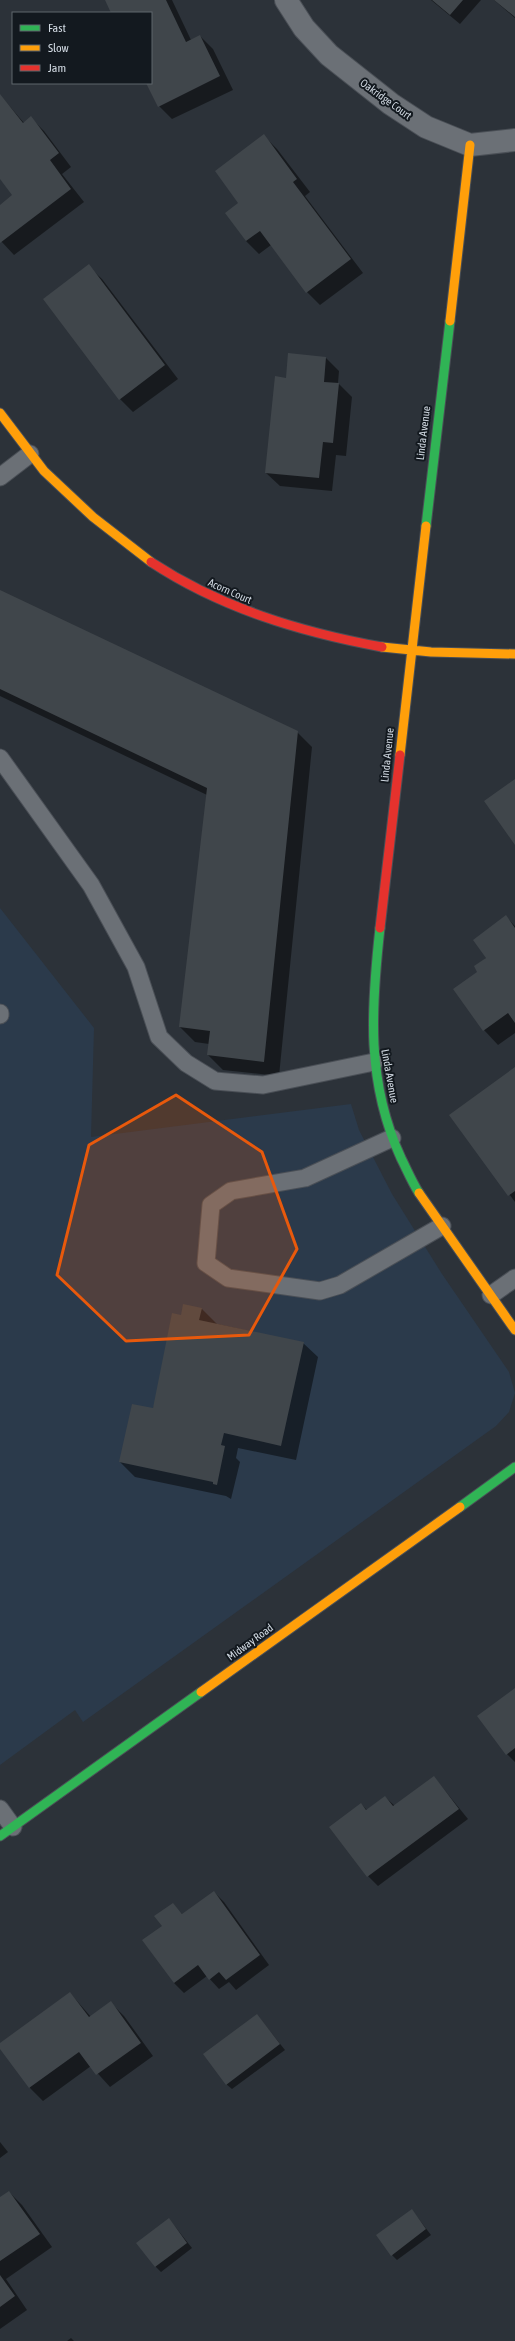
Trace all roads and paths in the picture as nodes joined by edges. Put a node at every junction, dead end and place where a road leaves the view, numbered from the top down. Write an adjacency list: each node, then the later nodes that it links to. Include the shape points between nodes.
1 (286, 0): 3 (street, Oakridge Court, via 304,28 329,55 357,78 426,127)
2 (515, 140): 3 (street)
3 (470, 146): 7 (street, Linda Avenue)
4 (0, 413): 5 (street, Acorn Court)
5 (30, 454): 6 (lane); 7 (street, Acorn Court, via 43,470 104,526 143,556 185,583 230,605 276,622)
6 (0, 477)
7 (410, 652): 8 (street, Acorn Court, via 484,656); 10 (street, Linda Avenue, via 374,980)
8 (515, 654)
9 (0, 758): 10 (lane, via 91,885 136,967 159,1037 186,1063 215,1082 263,1085)
10 (374, 1062): 11 (street, Linda Avenue)
11 (392, 1138): 12 (street, Linda Avenue, via 414,1186); 12 (lane, via 305,1178 231,1191 211,1205 206,1262 228,1278 320,1292 340,1285)
12 (442, 1226): 14 (street, Linda Avenue)
13 (515, 1278): 14 (lane)
14 (490, 1295): 15 (street, Linda Avenue)
15 (515, 1330)
16 (515, 1467): 18 (street, Midway Road)
17 (0, 1809): 18 (lane)
18 (7, 1832)

